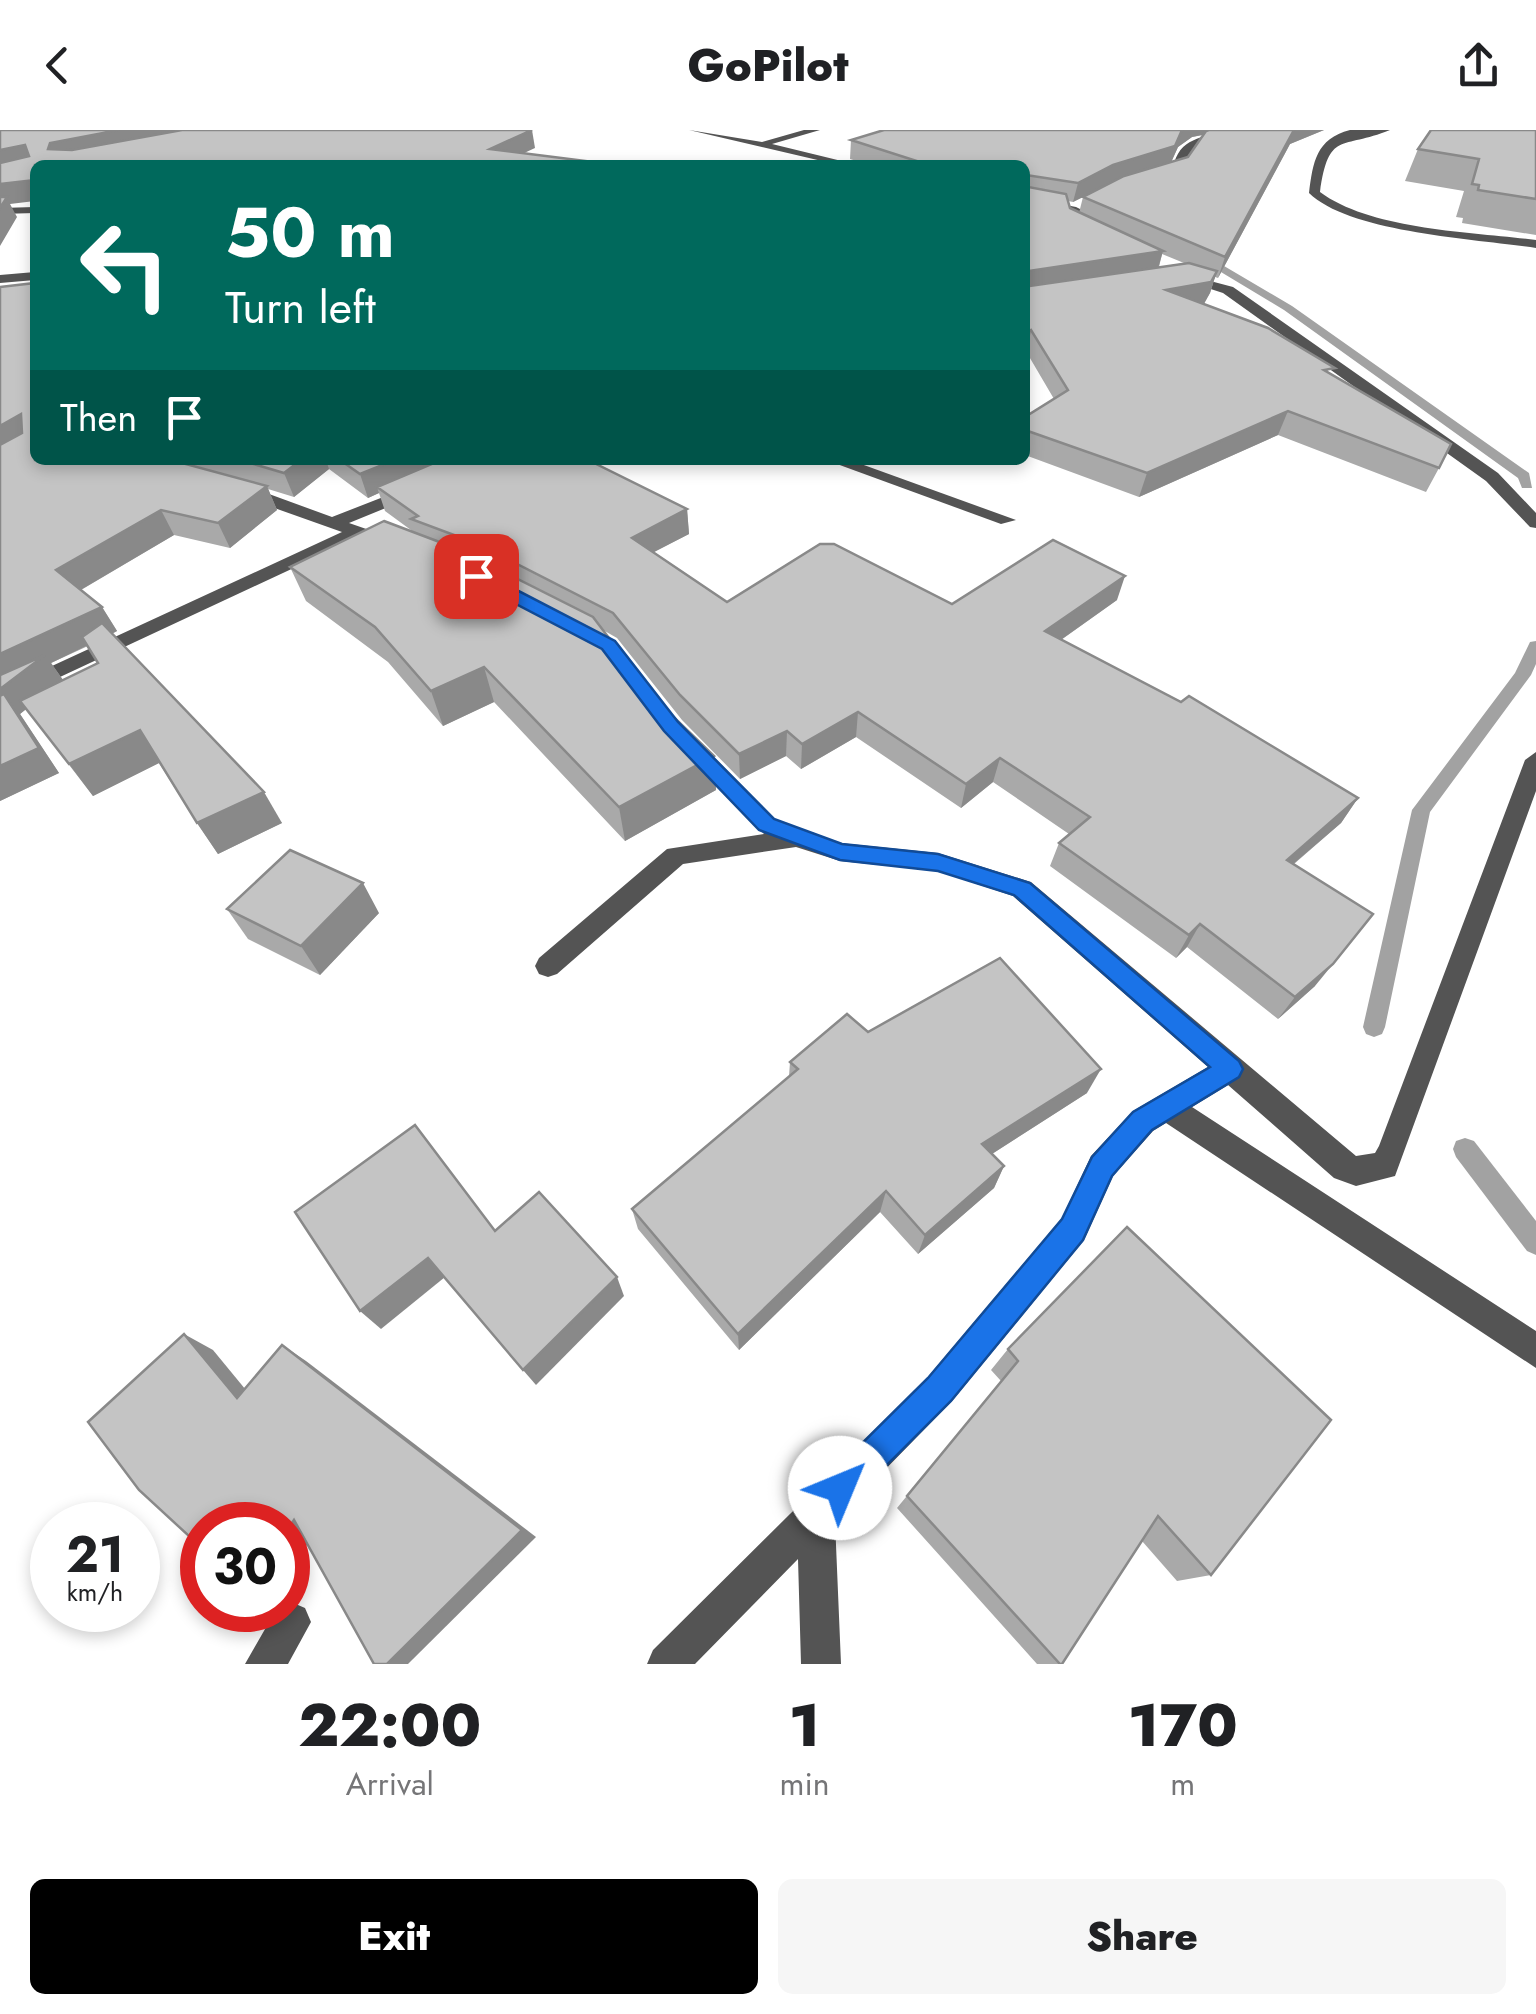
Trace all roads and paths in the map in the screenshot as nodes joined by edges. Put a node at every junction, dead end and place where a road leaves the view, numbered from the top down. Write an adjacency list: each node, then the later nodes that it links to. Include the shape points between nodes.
1 (694, 130): 5 (street)
2 (815, 130): 5 (street)
3 (1238, 130): 9 (street, via 1190,145 1180,152 1178,170)
4 (1386, 130): 16 (street, via 1328,140 1319,150 1314,193 1322,203 1381,220)
5 (761, 144): 7 (street)
6 (848, 151): 7 (street)
7 (830, 159): 8 (street)
8 (834, 160)
9 (1146, 180)
10 (1030, 201): 13 (street)
11 (1090, 202): 13 (street)
12 (30, 210): 14 (street)
13 (1076, 210): 15 (street, via 1068,214)
14 (0, 211)
15 (1081, 227)
16 (1536, 244)
17 (1167, 273): 24 (street, via 1228,290 1492,478)
18 (30, 276): 19 (street)
19 (0, 279)
20 (848, 465): 23 (street)
21 (435, 481): 25 (street)
22 (217, 484): 25 (street)
23 (1007, 520)
24 (1536, 523)
25 (346, 527): 26 (street); 27 (street)
26 (408, 550)
27 (0, 698)
28 (671, 727): 30 (street, via 766,825)
29 (1536, 760): 32 (street, via 1384,1166 1345,1168)
30 (796, 838): 31 (street, via 676,856); 32 (street, via 840,852 938,862 1022,889)
31 (548, 966)
32 (1230, 1069): 33 (street)
33 (1166, 1106): 34 (street); 35 (street, via 1142,1121 1102,1166 1072,1230 940,1390)
34 (1536, 1351)
35 (816, 1512): 38 (street); 39 (street)
36 (285, 1632): 37 (street)
37 (266, 1664)
38 (667, 1664)
39 (820, 1664)

